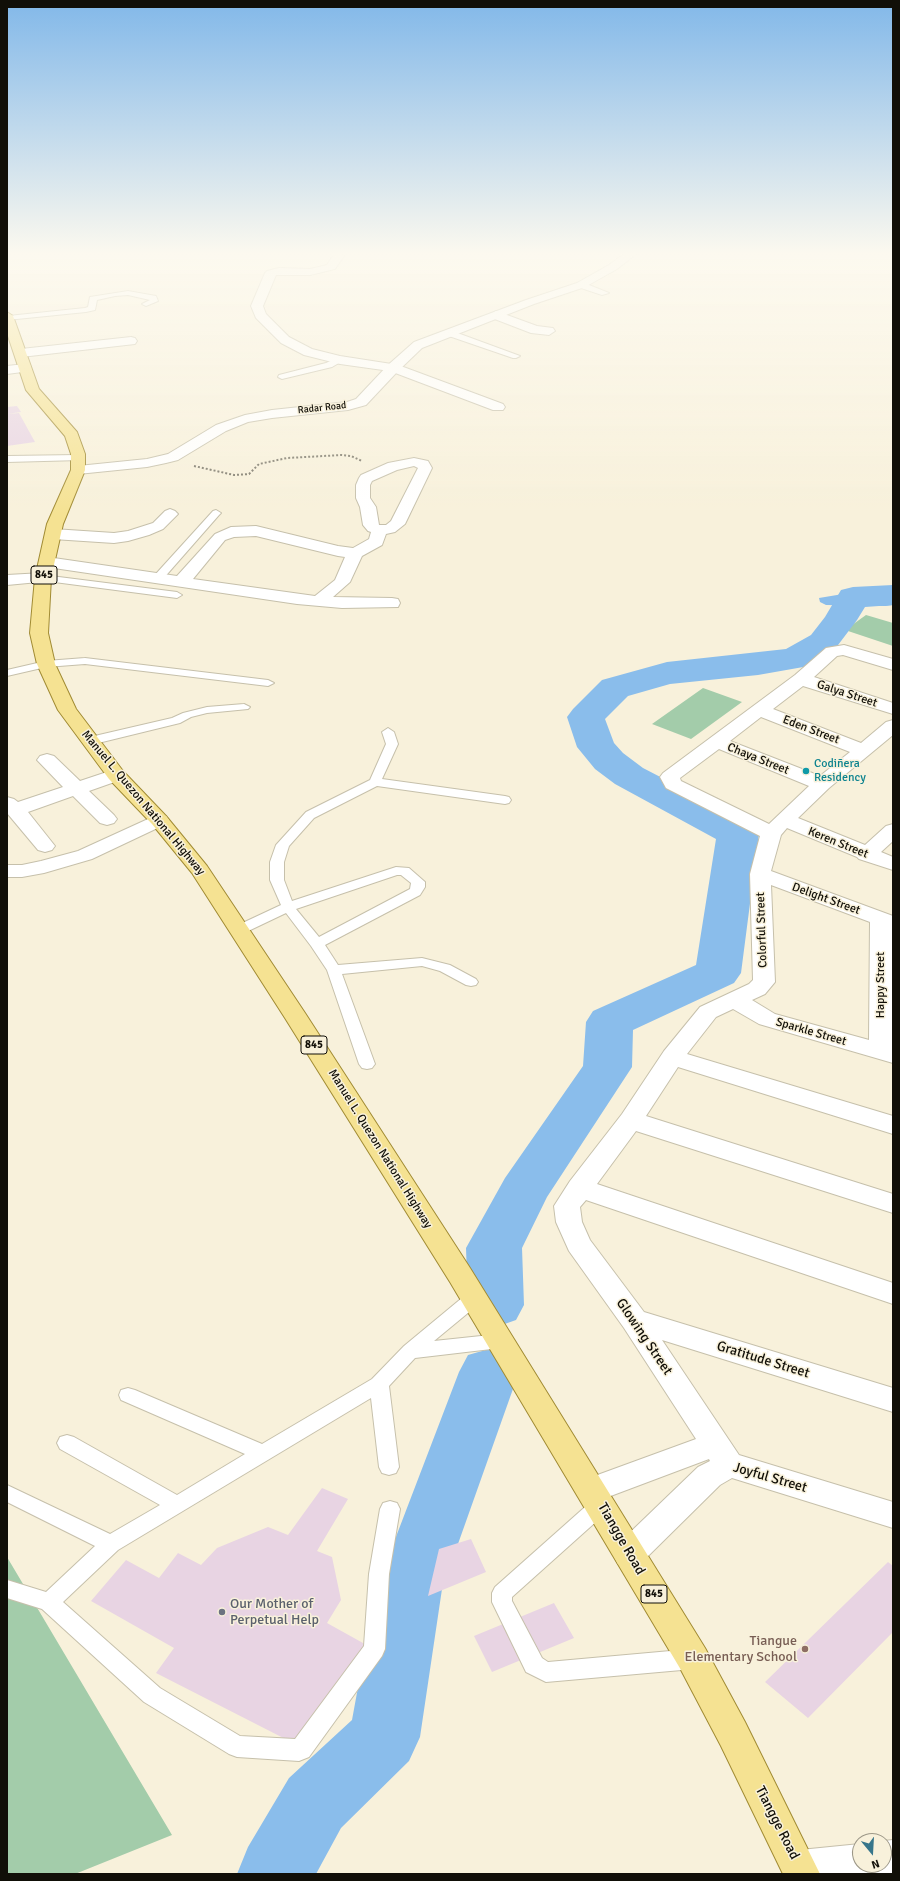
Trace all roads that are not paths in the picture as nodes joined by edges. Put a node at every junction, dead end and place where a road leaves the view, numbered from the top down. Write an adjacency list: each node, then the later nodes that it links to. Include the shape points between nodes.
1 (16, 342): 7 (main road)
2 (127, 342): 7 (street)
3 (288, 342): 8 (street, via 308,352)
4 (426, 342): 9 (street, Radar Road, via 418,345)
5 (475, 342): 6 (lane)
6 (516, 356)
7 (23, 360): 10 (street); 14 (main road, via 33,390 72,435)
8 (340, 360): 9 (street); 11 (lane)
9 (394, 368): 12 (street); 14 (street, Radar Road, via 361,402 348,406 245,419 221,428 166,459 147,463)
10 (7, 370)
11 (282, 377)
12 (498, 407)
13 (7, 459): 14 (lane)
14 (78, 464): 18 (main road, Manuel L. Quezon National Highway / 845)
15 (216, 513): 22 (lane)
16 (170, 514): 18 (street, via 158,526 128,536 114,538)
17 (380, 530): 17 (street, via 397,524 425,468 423,464 414,462 366,478 363,485 364,498 371,525); 19 (street, via 376,542)
18 (53, 534): 20 (main road, Manuel L. Quezon National Highway / 845)
19 (356, 553): 24 (street, via 256,531 231,532 220,537); 25 (street, via 342,582)
20 (47, 562): 21 (main road, Manuel L. Quezon National Highway / 845); 22 (street)
21 (43, 578): 23 (street); 24 (lane); 27 (main road, Manuel L. Quezon National Highway / 845, via 39,633)
22 (158, 578): 24 (street)
23 (7, 580)
24 (179, 588): 25 (street)
25 (320, 600): 26 (street, via 342,603)
26 (392, 603)
27 (46, 664): 29 (lane); 31 (lane, via 85,661); 37 (main road, Manuel L. Quezon National Highway / 845, via 67,710)
28 (893, 665): 30 (street, via 838,650 832,652)
29 (7, 673)
30 (801, 679): 33 (street, Galya Street); 34 (street)
31 (268, 683)
32 (244, 707): 37 (lane, via 207,710 176,721)
33 (893, 709)
34 (759, 710): 38 (street); 39 (street, Eden Street)
35 (893, 726): 39 (street)
36 (388, 732): 42 (lane, via 392,744)
37 (90, 741): 41 (main road, Manuel L. Quezon National Highway / 845)
38 (716, 742): 43 (street, Chaya Street); 49 (street, Keren Street, via 670,777 670,780 673,784)
39 (863, 750): 43 (street)
40 (47, 760): 44 (street)
41 (116, 775): 44 (street); 48 (main road, Manuel L. Quezon National Highway / 845)
42 (375, 782): 45 (lane); 56 (lane, via 310,815 283,845 278,862 277,880)
43 (822, 784): 49 (street)
44 (76, 789): 46 (street); 47 (street)
45 (505, 800)
46 (11, 807): 51 (street)
47 (107, 819)
48 (159, 820): 54 (street, via 86,855 44,867); 58 (main road, Manuel L. Quezon National Highway / 845, via 200,870)
49 (777, 827): 52 (street, Keren Street); 55 (street, Colorful Street)
50 (893, 830): 52 (street)
51 (45, 846)
52 (866, 855): 53 (street, Keren Street)
53 (893, 864)
54 (7, 871)
55 (760, 874): 57 (street, Delight Street); 62 (street, Colorful Street, via 764,982 757,989)
56 (288, 907): 58 (lane); 59 (lane); 59 (lane, via 396,871 404,871 418,882 415,892)
57 (887, 921): 63 (street, Happy Street)
58 (239, 930): 70 (main road, Manuel L. Quezon National Highway / 845)
59 (317, 944): 60 (lane)
60 (334, 970): 61 (lane, via 422,962 445,968); 65 (lane)
61 (471, 982)
62 (733, 999): 63 (street, Sparkle Street, via 767,1019); 64 (street, Colorful Street, via 708,1012)
63 (887, 1053)
64 (672, 1058): 66 (street, Colorful Street); 67 (street)
65 (367, 1064)
66 (630, 1120): 68 (street, Colorful Street); 69 (street)
67 (893, 1125)
68 (573, 1197): 71 (street); 72 (street, Glowing Street, via 569,1222 578,1244)
69 (893, 1204)
70 (467, 1286): 73 (main road, Tiangge Road / 845); 74 (lane)
71 (893, 1294)
72 (634, 1320): 77 (street, Gratitude Street); 80 (street, Glowing Street)
73 (500, 1341): 74 (lane); 83 (main road, Tiangge Road / 845)
74 (410, 1351): 75 (lane)
75 (379, 1384): 79 (lane); 81 (lane)
76 (128, 1395): 79 (lane)
77 (893, 1400)
78 (68, 1443): 84 (lane)
79 (262, 1453): 84 (lane)
80 (723, 1455): 83 (street); 86 (street, Joyful Street); 88 (street, Joyful Street, via 709,1476)
81 (389, 1467)
82 (7, 1493): 87 (lane)
83 (596, 1497): 88 (main road, Tiangge Road / 845); 91 (lane, via 502,1593 502,1602 534,1665 546,1672)
84 (178, 1505): 87 (lane)
85 (390, 1509): 90 (lane, via 379,1574 374,1649 299,1750 237,1746 152,1695)
86 (893, 1515)
87 (111, 1544): 90 (lane)
88 (629, 1554): 91 (main road, Tiangge Road / 845)
89 (7, 1589): 90 (lane)
90 (49, 1602)
91 (693, 1658): 93 (main road, Tiangge Road / 845)
92 (852, 1863): 93 (street)
93 (801, 1871)

